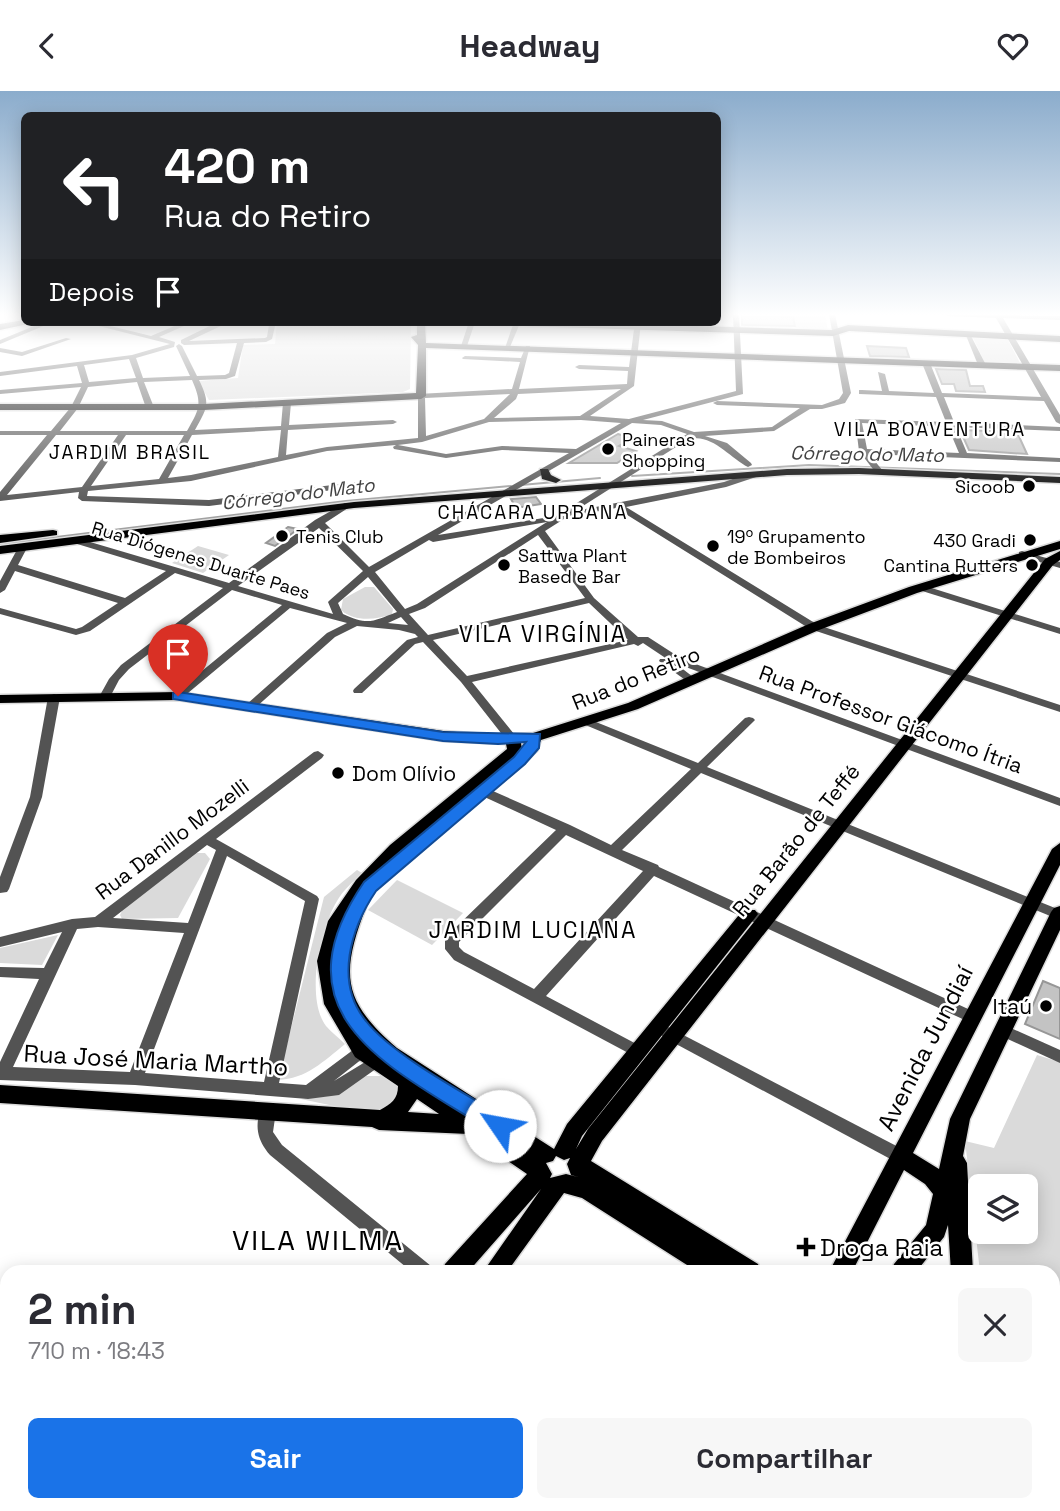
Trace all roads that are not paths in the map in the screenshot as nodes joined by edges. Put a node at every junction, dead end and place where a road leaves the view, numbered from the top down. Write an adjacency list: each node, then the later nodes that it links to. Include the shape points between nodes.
1 (11, 380): 17 (street)
2 (85, 380): 15 (street)
3 (136, 380): 15 (street)
4 (140, 380): 30 (street)
5 (155, 380): 14 (street)
6 (420, 380): 22 (main road)
7 (516, 380): 18 (street)
8 (631, 380): 16 (street)
9 (740, 380): 23 (street, via 741,389)
10 (843, 380): 33 (street, via 846,398 830,406)
11 (883, 380): 21 (street)
12 (933, 380): 24 (street)
13 (1034, 380): 25 (street)
14 (195, 381): 31 (street)
15 (86, 384): 17 (street); 32 (street)
16 (630, 386): 18 (street); 34 (street)
17 (12, 391): 19 (street)
18 (513, 391): 22 (street); 35 (street, via 508,404)
19 (0, 392)
20 (862, 392): 21 (street)
21 (886, 393): 24 (street)
22 (421, 394): 26 (main road); 31 (main road); 47 (street)
23 (732, 395): 27 (street); 28 (street, via 733,400)
24 (939, 395): 25 (street); 39 (street)
25 (1045, 399): 38 (street)
26 (287, 403): 31 (main road); 40 (street)
27 (699, 403): 28 (street); 36 (street)
28 (745, 404): 33 (street)
29 (0, 405): 32 (main road)
30 (149, 405): 31 (main road); 32 (main road)
31 (204, 405): 32 (main road); 45 (street)
32 (76, 406): 43 (street)
33 (809, 406): 46 (street, via 774,429)
34 (581, 418): 35 (street); 36 (street)
35 (488, 420): 47 (street)
36 (632, 420): 46 (street, via 662,423); 49 (street)
37 (393, 422): 40 (street)
38 (1060, 422)
39 (950, 423): 41 (street); 50 (street, via 858,421); 51 (street)
40 (285, 428): 45 (street); 52 (street)
41 (1060, 429)
42 (0, 433): 43 (street)
43 (54, 433): 44 (street); 68 (street)
44 (124, 433): 45 (street); 66 (street)
45 (188, 433): 62 (street)
46 (695, 434): 55 (street, via 724,445); 58 (street)
47 (422, 440): 48 (street)
48 (386, 444): 49 (street, via 446,456 502,448); 52 (street)
49 (577, 451): 57 (street)
50 (863, 451): 51 (street); 54 (street)
51 (964, 456): 53 (street)
52 (282, 458): 62 (street)
53 (1060, 460)
54 (874, 467): 55 (main road); 56 (main road); 61 (main road)
55 (752, 470): 58 (main road); 60 (main road)
56 (1060, 470)
57 (544, 471): 59 (main road, via 546,477); 64 (street)
58 (628, 474): 59 (main road); 65 (street)
59 (556, 480): 64 (main road)
60 (724, 480): 65 (main road); 69 (street)
61 (1060, 480)
62 (162, 481): 66 (street)
63 (371, 482): 66 (street, via 209,503 88,499 81,496)
64 (523, 484): 67 (street); 75 (main road, via 341,496)
65 (611, 485): 67 (main road); 72 (street)
66 (84, 490): 68 (street)
67 (509, 492): 70 (main road); 76 (street)
68 (0, 498)
69 (617, 505): 72 (street); 99 (street)
70 (345, 506): 71 (main road); 73 (street)
71 (321, 508): 73 (street); 77 (main road)
72 (561, 517): 74 (street); 76 (street)
73 (318, 522): 85 (street); 88 (street)
74 (540, 531): 91 (street); 96 (street)
75 (0, 539)
76 (429, 539): 85 (street)
77 (78, 541): 79 (main road); 84 (street, Rua Diógenes Duarte Paes)
78 (1060, 545): 81 (main road, Rua do Retiro)
79 (22, 548): 80 (main road); 83 (street)
80 (0, 550)
81 (1022, 554): 82 (street); 89 (main road, Rua do Retiro)
82 (1056, 561): 97 (main road, Rua Barão de Teffé)
83 (13, 567): 90 (street); 92 (street)
84 (173, 570): 88 (street, Rua Diógenes Duarte Paes); 92 (street)
85 (368, 572): 86 (street); 87 (street)
86 (356, 585): 87 (street); 98 (street, via 338,595)
87 (380, 586): 96 (street)
88 (231, 587): 93 (street, Rua Diógenes Duarte Paes); 110 (street, via 125,667)
89 (922, 588): 97 (street); 99 (main road, Rua do Retiro)
90 (0, 590)
91 (591, 600): 101 (street); 102 (street)
92 (127, 602): 94 (street, via 76,632)
93 (289, 604): 95 (street, Rua Diógenes Duarte Paes); 108 (street)
94 (0, 611)
95 (315, 612): 98 (street, Rua Diógenes Duarte Paes); 98 (street, Rua Diógenes Duarte Paes)
96 (403, 613): 98 (street, via 388,620); 101 (street)
97 (1008, 615): 100 (street); 104 (main road, Rua Barão de Teffé)
98 (347, 618): 101 (street, via 401,625); 112 (street)
99 (814, 627): 103 (main road, Rua do Retiro); 104 (street)
100 (1060, 631)
101 (421, 635): 105 (street); 107 (street)
102 (633, 640): 103 (street, Rua Professor Giácomo Ítria, via 648,641 678,661); 105 (street); 106 (street)
103 (709, 672): 106 (main road, Rua do Retiro); 118 (street, Rua Professor Giácomo Ítria)
104 (959, 675): 113 (street); 118 (main road, Rua Barão de Teffé)
105 (465, 680): 117 (street)
106 (692, 680): 115 (main road, Rua do Retiro)
107 (358, 691)
108 (178, 696): 110 (main road, Rua do Retiro); 112 (main road, Rua do Retiro)
109 (54, 697): 110 (main road, Rua do Retiro); 111 (main road, Rua do Retiro); 130 (street, via 36,797)
110 (105, 697)
111 (0, 699)
112 (251, 706): 117 (main road, Rua do Retiro, via 443,736)
113 (1060, 709)
114 (749, 720): 120 (street)
115 (587, 722): 116 (main road, Rua do Retiro); 120 (street)
116 (534, 737): 117 (main road, Rua do Retiro); 121 (main road, via 532,748)
117 (512, 739): 121 (main road, via 515,749)
118 (906, 744): 122 (street, Rua Professor Giácomo Ítria); 123 (main road, Rua Barão de Teffé)
119 (318, 755): 125 (street, Rua Danillo Mozelli)
120 (701, 767): 123 (street); 128 (street)
121 (481, 787): 124 (street); 145 (main road, via 385,858 360,882 336,925 324,974 346,1033); 157 (main road, via 370,887 340,947 338,972 358,1027 373,1041)
122 (1060, 802)
123 (843, 824): 131 (street); 135 (main road, Rua Barão de Teffé)
124 (566, 828): 128 (street); 140 (street, via 452,941 459,955)
125 (206, 839): 126 (street); 133 (street, Rua Danillo Mozelli)
126 (223, 849): 136 (street); 150 (street, via 312,899)
127 (1060, 849): 131 (main road, Avenida Jundiaí)
128 (614, 850): 129 (street)
129 (653, 868): 135 (street); 140 (street)
130 (2, 889)
131 (1030, 903): 132 (street); 141 (main road, Avenida Jundiaí)
132 (1060, 914): 142 (main road)
133 (98, 922): 134 (street, Rua Danillo Mozelli); 136 (street)
134 (72, 924): 137 (street, Rua Danillo Mozelli); 139 (street)
135 (751, 925): 141 (street); 143 (main road, Rua Barão de Teffé)
136 (190, 928): 147 (street)
137 (0, 942)
138 (0, 972): 139 (street)
139 (49, 974): 148 (street)
140 (535, 998): 144 (street)
141 (974, 1018): 156 (main road, Avenida Jundiaí)
142 (1004, 1031): 146 (street); 155 (main road, via 960,1119)
143 (666, 1032): 144 (main road, Rua Barão de Teffé); 156 (street); 157 (main road, Rua Barão de Teffé, via 595,1135)
144 (639, 1052): 157 (main road, Rua Barão de Teffé, via 574,1130)
145 (368, 1057): 149 (main road); 151 (street, Rua José Maria Martho, via 332,1090)
146 (1060, 1058)
147 (135, 1079): 148 (street, Rua José Maria Martho); 150 (street, Rua José Maria Martho)
148 (1, 1080): 152 (main road)
149 (408, 1084): 153 (main road, via 408,1097 398,1110); 154 (main road)
150 (271, 1088): 151 (street, Rua José Maria Martho)
151 (308, 1091)
152 (268, 1111): 153 (main road); 160 (street, via 263,1129 276,1150)
153 (379, 1121): 154 (main road)
154 (472, 1126): 157 (main road)
155 (955, 1140): 158 (main road); 159 (main road)
156 (902, 1157): 158 (main road, via 933,1177); 165 (main road, Avenida Jundiaí)
157 (559, 1169): 161 (main road, Rua Barão de Teffé); 162 (main road, Rua Barão de Teffé); 163 (main road); 164 (main road, via 586,1170)
158 (945, 1192): 159 (main road); 166 (main road, via 936,1230)
159 (960, 1221): 167 (main road)
160 (416, 1265)
161 (460, 1265)
162 (498, 1265)
163 (707, 1265)
164 (739, 1265)
165 (844, 1265)
166 (908, 1265)
167 (962, 1265)

